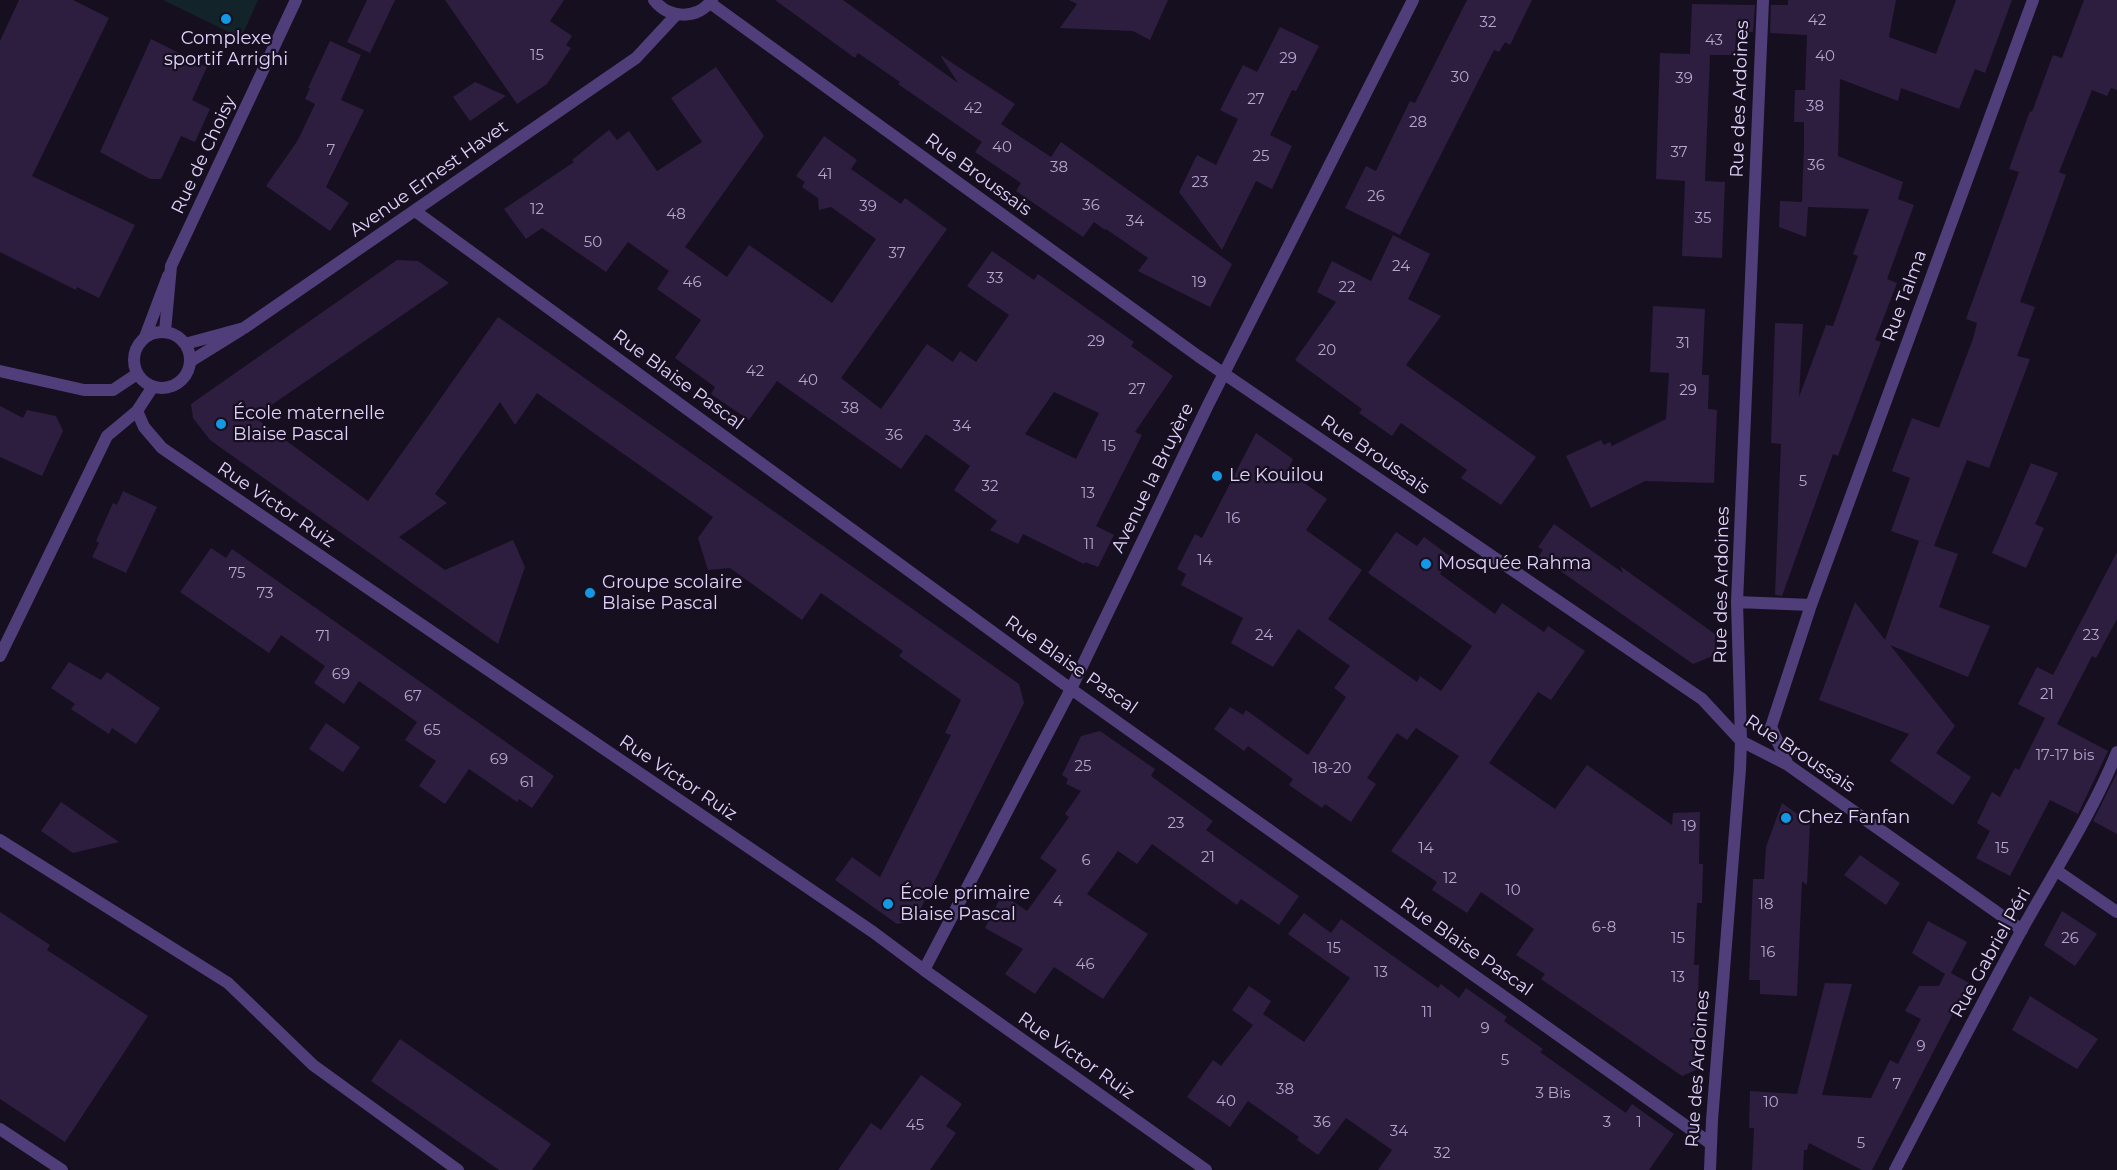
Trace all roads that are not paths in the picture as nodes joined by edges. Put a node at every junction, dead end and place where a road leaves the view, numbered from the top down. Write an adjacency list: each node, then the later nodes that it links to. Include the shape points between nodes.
1 (296, 0): 9 (street, Rue de Choisy)
2 (654, 0): 7 (street)
3 (1413, 0): 17 (street, Avenue la Bruyère)
4 (1763, 0): 20 (street, Rue des Ardoines)
5 (2033, 0): 21 (street, Rue Talma)
6 (711, 2): 7 (street, via 700,11); 17 (street, Rue Broussais)
7 (676, 15): 8 (street, Avenue Ernest Havet, via 636,58)
8 (415, 211): 10 (street, Avenue Ernest Havet); 23 (street, Rue Blaise Pascal)
9 (171, 266): 11 (street, Rue de Choisy); 12 (street)
10 (244, 328): 13 (street, Avenue Ernest Havet); 14 (street)
11 (165, 331): 12 (street); 13 (street)
12 (145, 337): 16 (street, via 133,357)
13 (185, 344): 14 (street)
14 (191, 361): 18 (street, via 181,382 172,388)
15 (0, 370): 16 (street, via 84,390 113,390)
16 (137, 374): 18 (street)
17 (1224, 374): 23 (street, Avenue la Bruyère); 24 (street, Rue Broussais, via 1702,699)
18 (152, 388): 19 (street)
19 (136, 411): 22 (street, via 107,436); 31 (street, Rue Victor Ruiz, via 162,448)
20 (1737, 602): 21 (street); 24 (street, Rue des Ardoines)
21 (1811, 605): 26 (street, Rue Talma, via 1771,727)
22 (0, 656)
23 (1071, 689): 31 (street, Avenue la Bruyère); 33 (street, Rue Blaise Pascal)
24 (1741, 741): 26 (street, Rue Broussais); 33 (street, Rue des Ardoines)
25 (2117, 752): 28 (street, Rue Gabriel Péri)
26 (1788, 765): 30 (street, Rue Broussais)
27 (0, 840): 35 (street, via 228,983 313,1065)
28 (2057, 871): 29 (street); 30 (street, Rue Gabriel Péri)
29 (2117, 912)
30 (2022, 930): 38 (street, Rue Gabriel Péri)
31 (924, 970): 36 (street, Rue Victor Ruiz)
32 (0, 1130): 34 (street)
33 (1710, 1143): 37 (street, Rue des Ardoines)
34 (62, 1170)
35 (458, 1170)
36 (1206, 1170)
37 (1710, 1170)
38 (1894, 1170)

